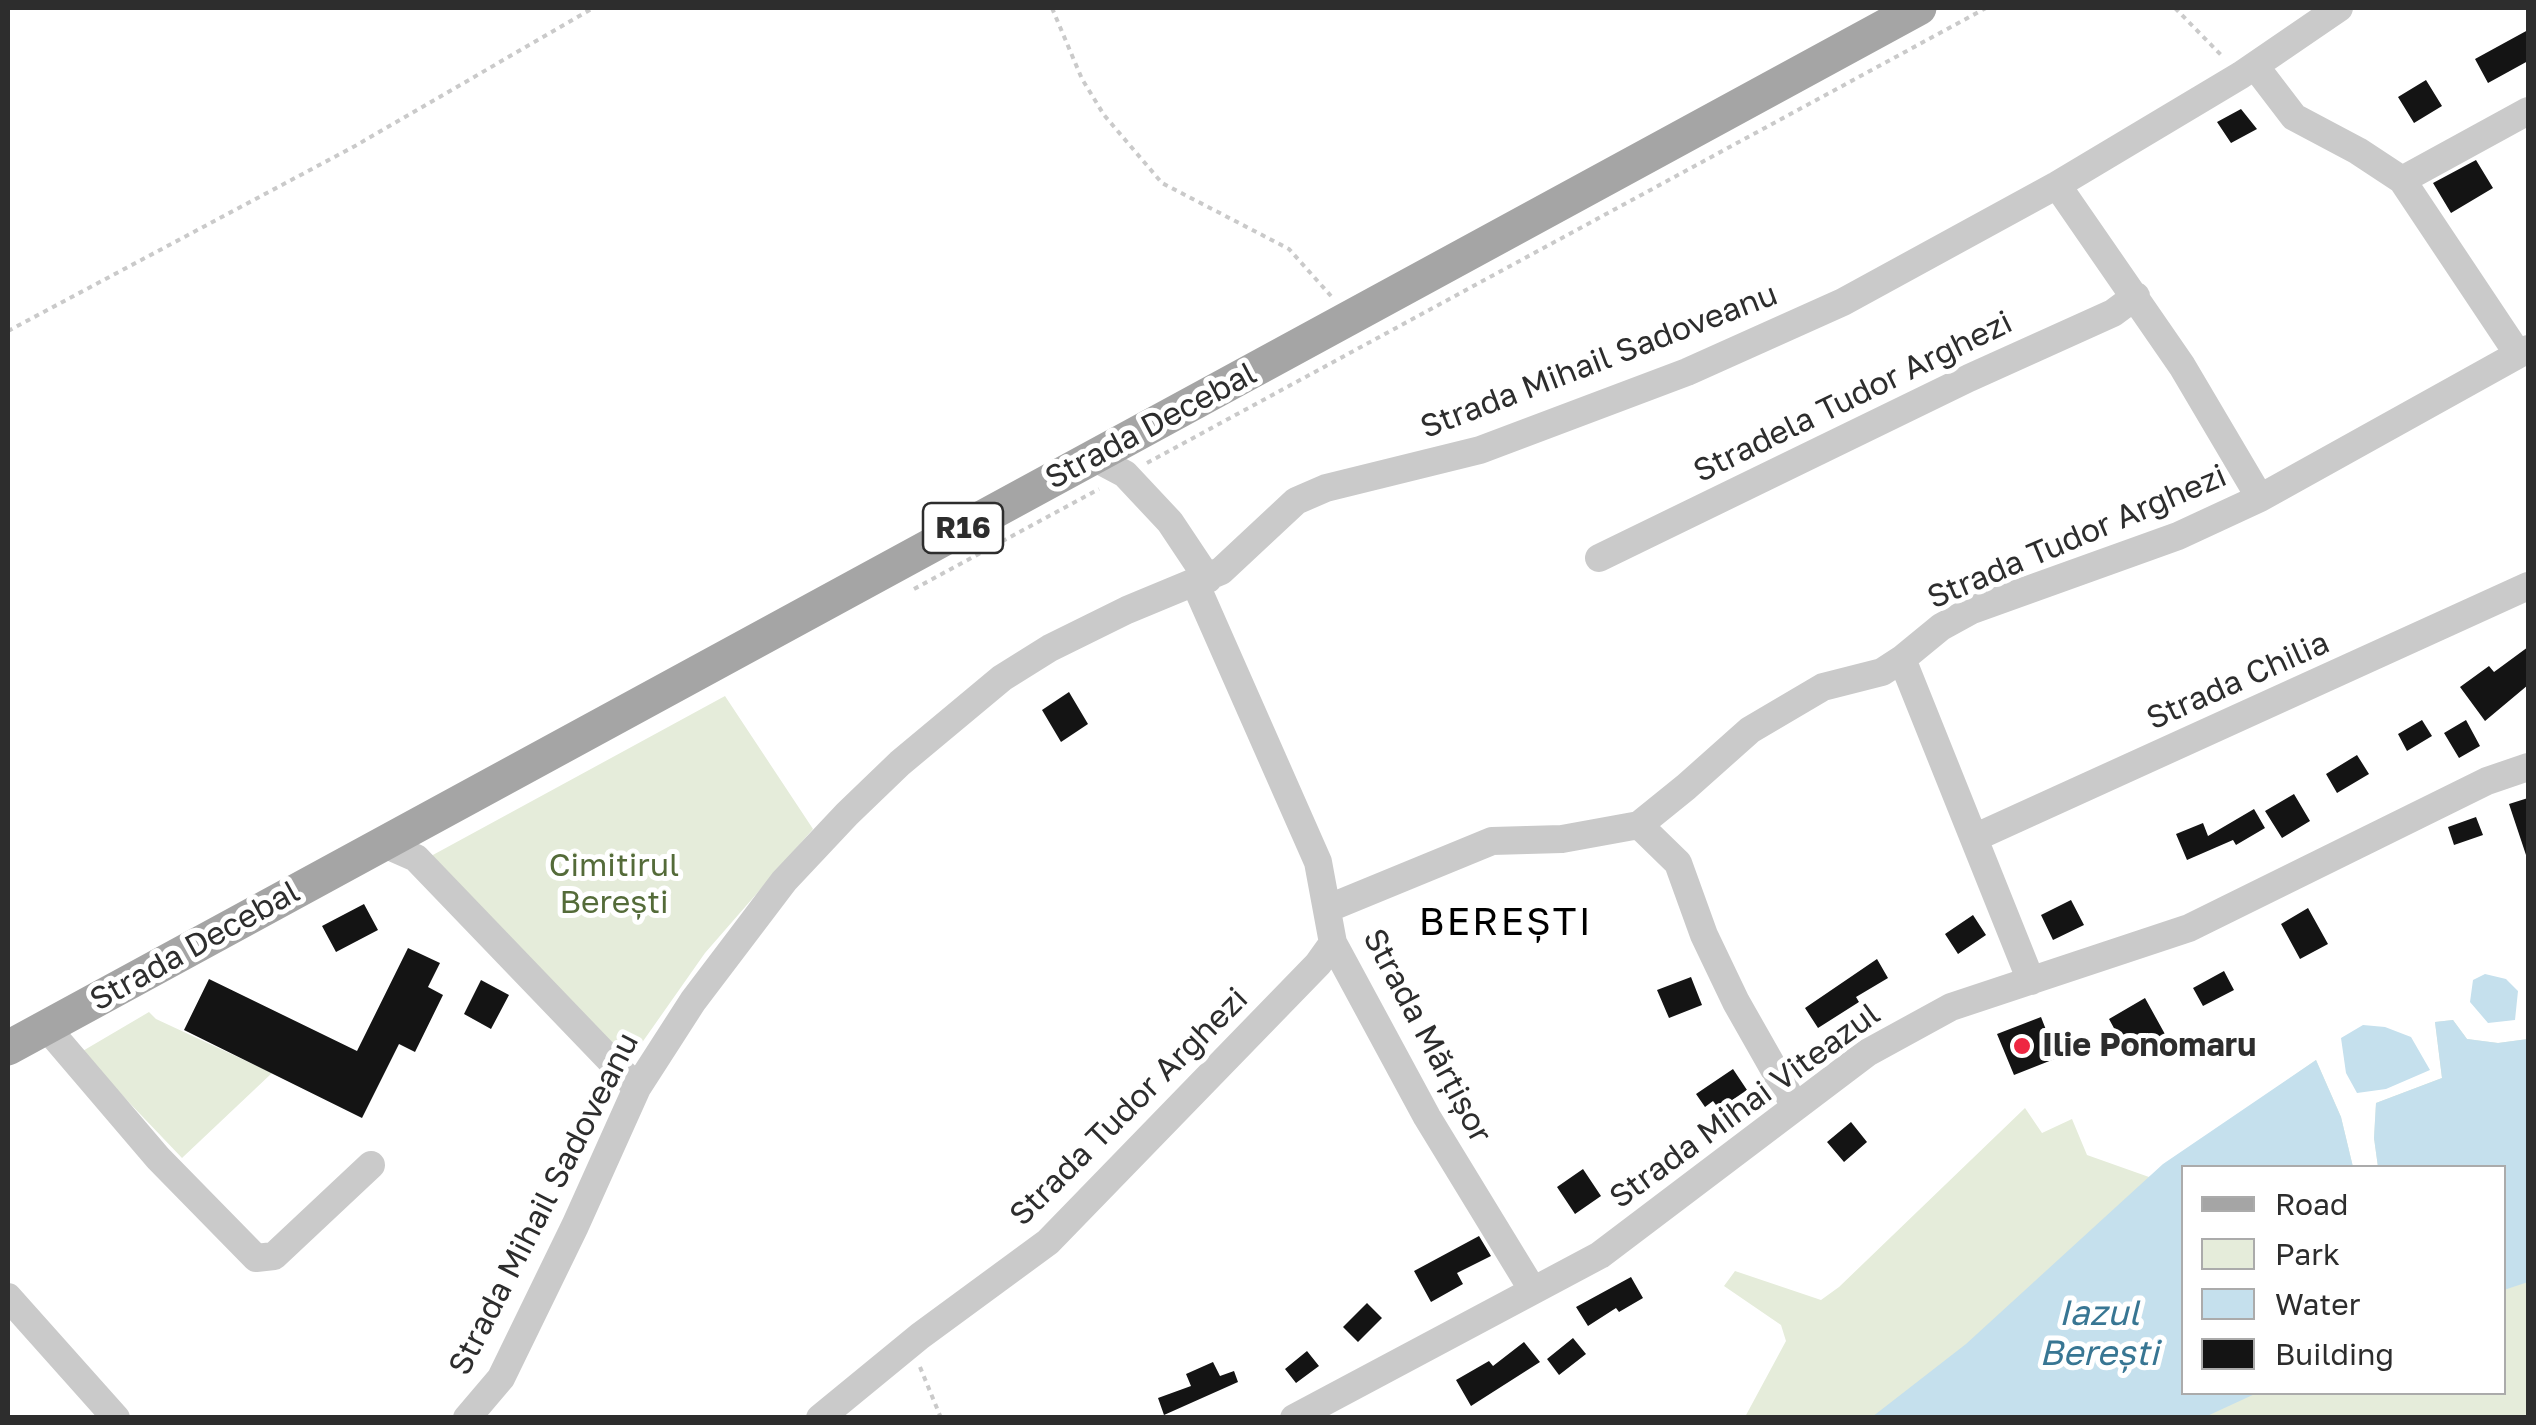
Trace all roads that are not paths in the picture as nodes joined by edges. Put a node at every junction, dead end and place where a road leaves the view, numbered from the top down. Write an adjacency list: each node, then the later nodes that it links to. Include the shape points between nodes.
1 (1919, 8): 9 (main road, Strada Decebal / R16)
2 (2339, 8): 3 (street, Strada Mihail Sadoveanu)
3 (2248, 71): 5 (street, via 2294,117); 6 (street, Strada Mihail Sadoveanu)
4 (2528, 111): 5 (street)
5 (2402, 180): 8 (street)
6 (2057, 186): 7 (street); 12 (street, Strada Mihail Sadoveanu, via 1832,308 1687,372 1480,450 1296,501)
7 (2136, 296): 10 (street); 11 (street, Stradela Tudor Arghezi, via 2113,313)
8 (2524, 351): 10 (street, Strada Tudor Arghezi)
9 (1092, 457): 12 (street, Strada Mărțișor, via 1126,474 1170,522); 18 (main road, Strada Decebal / R16)
10 (2260, 498): 14 (street, Strada Tudor Arghezi, via 2178,536 1972,610)
11 (1599, 558)
12 (1202, 581): 19 (street, Strada Mărțișor, via 1318,862); 24 (street, Strada Mihail Sadoveanu, via 1050,648 1002,678 900,763 784,881)
13 (2528, 586): 17 (street, Strada Chilia)
14 (1902, 660): 16 (street, Strada Tudor Arghezi, via 1823,687 1750,730); 17 (street)
15 (2528, 767): 21 (street, Strada Mihai Viteazul, via 2189,928)
16 (1638, 824): 19 (street, Strada Tudor Arghezi, via 1562,839 1492,841); 25 (street, via 1678,863 1736,1002)
17 (1974, 838): 21 (street)
18 (382, 843): 22 (main road, Strada Decebal / R16); 24 (street, via 416,858)
19 (1329, 908): 20 (street, Strada Mărțișor)
20 (1334, 943): 27 (street, Strada Mărțișor, via 1427,1117); 31 (street, Strada Tudor Arghezi, via 1048,1242)
21 (2031, 980): 25 (street, Strada Mihai Viteazul, via 1951,1007 1867,1053)
22 (47, 1028): 23 (main road, Strada Decebal / R16); 26 (street, via 158,1158 256,1258 274,1256)
23 (8, 1048)
24 (636, 1088): 30 (street, Strada Mihail Sadoveanu, via 501,1378)
25 (1795, 1106): 27 (street, Strada Mihai Viteazul, via 1600,1256)
26 (371, 1165)
27 (1532, 1289): 32 (street, Strada Mihai Viteazul)
28 (8, 1296): 29 (street)
29 (116, 1418)
30 (468, 1418)
31 (820, 1418)
32 (1294, 1418)

